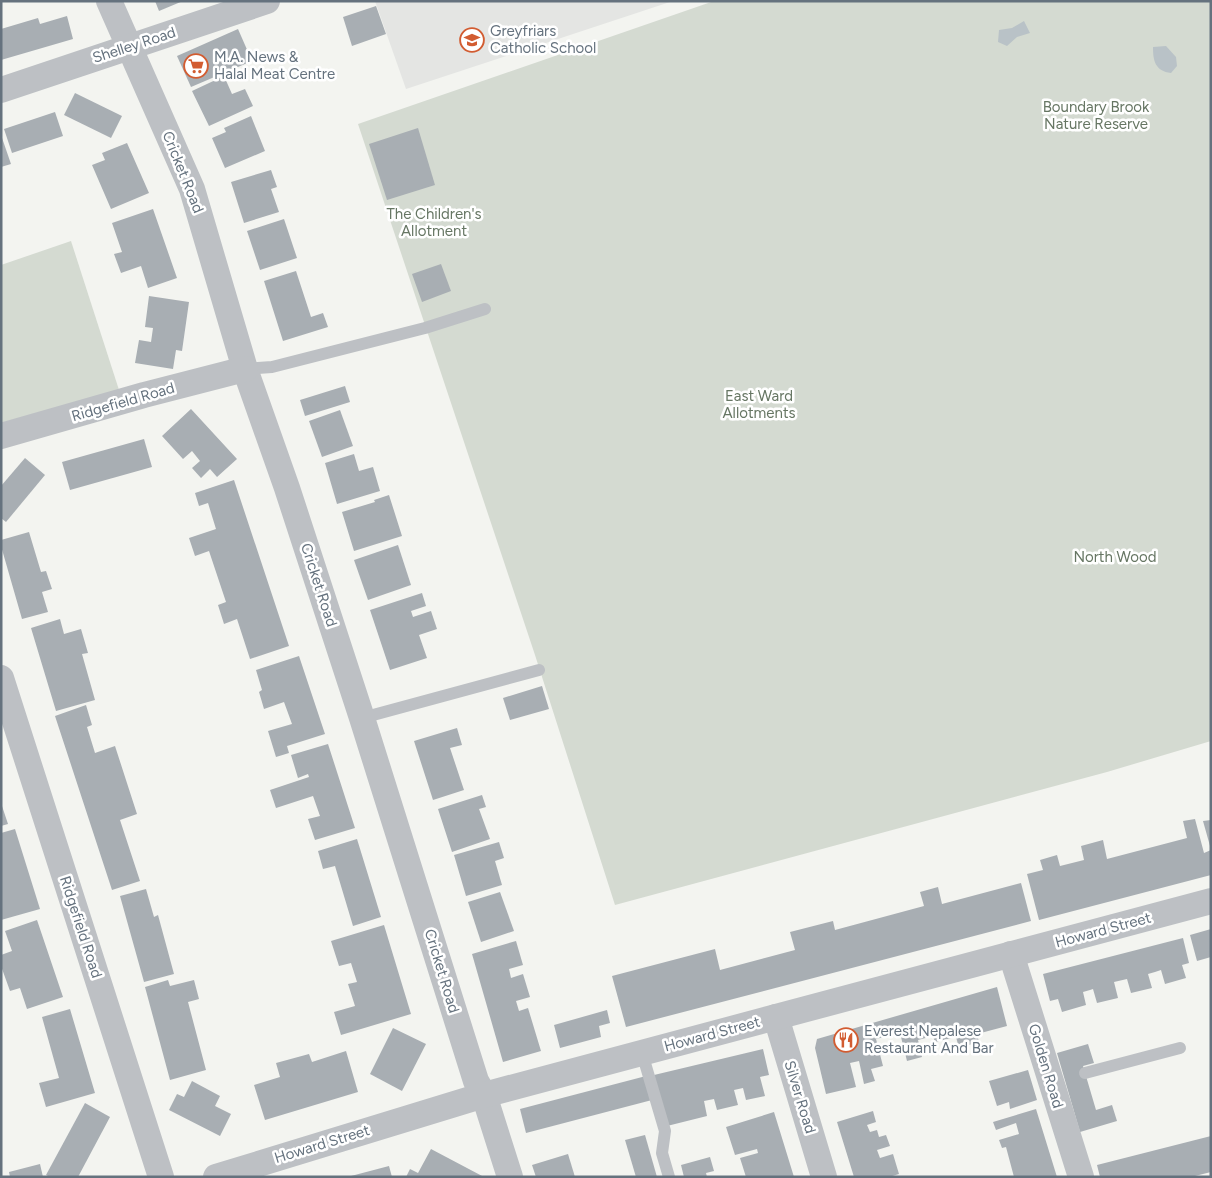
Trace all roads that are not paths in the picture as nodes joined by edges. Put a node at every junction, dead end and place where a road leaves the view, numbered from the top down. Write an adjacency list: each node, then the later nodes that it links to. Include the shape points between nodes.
1 (109, 1): 3 (street, Cricket Road)
2 (267, 1): 3 (street, Shelley Road)
3 (129, 46): 4 (street, Shelley Road); 6 (street, Cricket Road, via 192,189)
4 (1, 90)
5 (485, 309): 6 (lane, via 425,328 282,364)
6 (245, 368): 7 (street, Ridgefield Road); 10 (street, Cricket Road)
7 (1, 436)
8 (539, 670): 10 (lane)
9 (1, 678): 18 (street, Ridgefield Road)
10 (362, 718): 17 (street, Cricket Road, via 476,1081)
11 (1211, 901): 12 (street, Howard Street)
12 (1011, 954): 13 (street, Howard Street); 23 (street, Golden Road, via 1058,1080)
13 (776, 1016): 15 (street, Howard Street); 22 (street, Silver Road)
14 (1180, 1048): 16 (lane)
15 (642, 1053): 17 (street, Howard Street); 21 (lane, via 665,1131 662,1153)
16 (1085, 1073)
17 (484, 1095): 19 (street, Howard Street); 20 (street, Cricket Road)
18 (161, 1177)
19 (216, 1177)
20 (510, 1177)
21 (669, 1177)
22 (824, 1177)
23 (1081, 1177)

